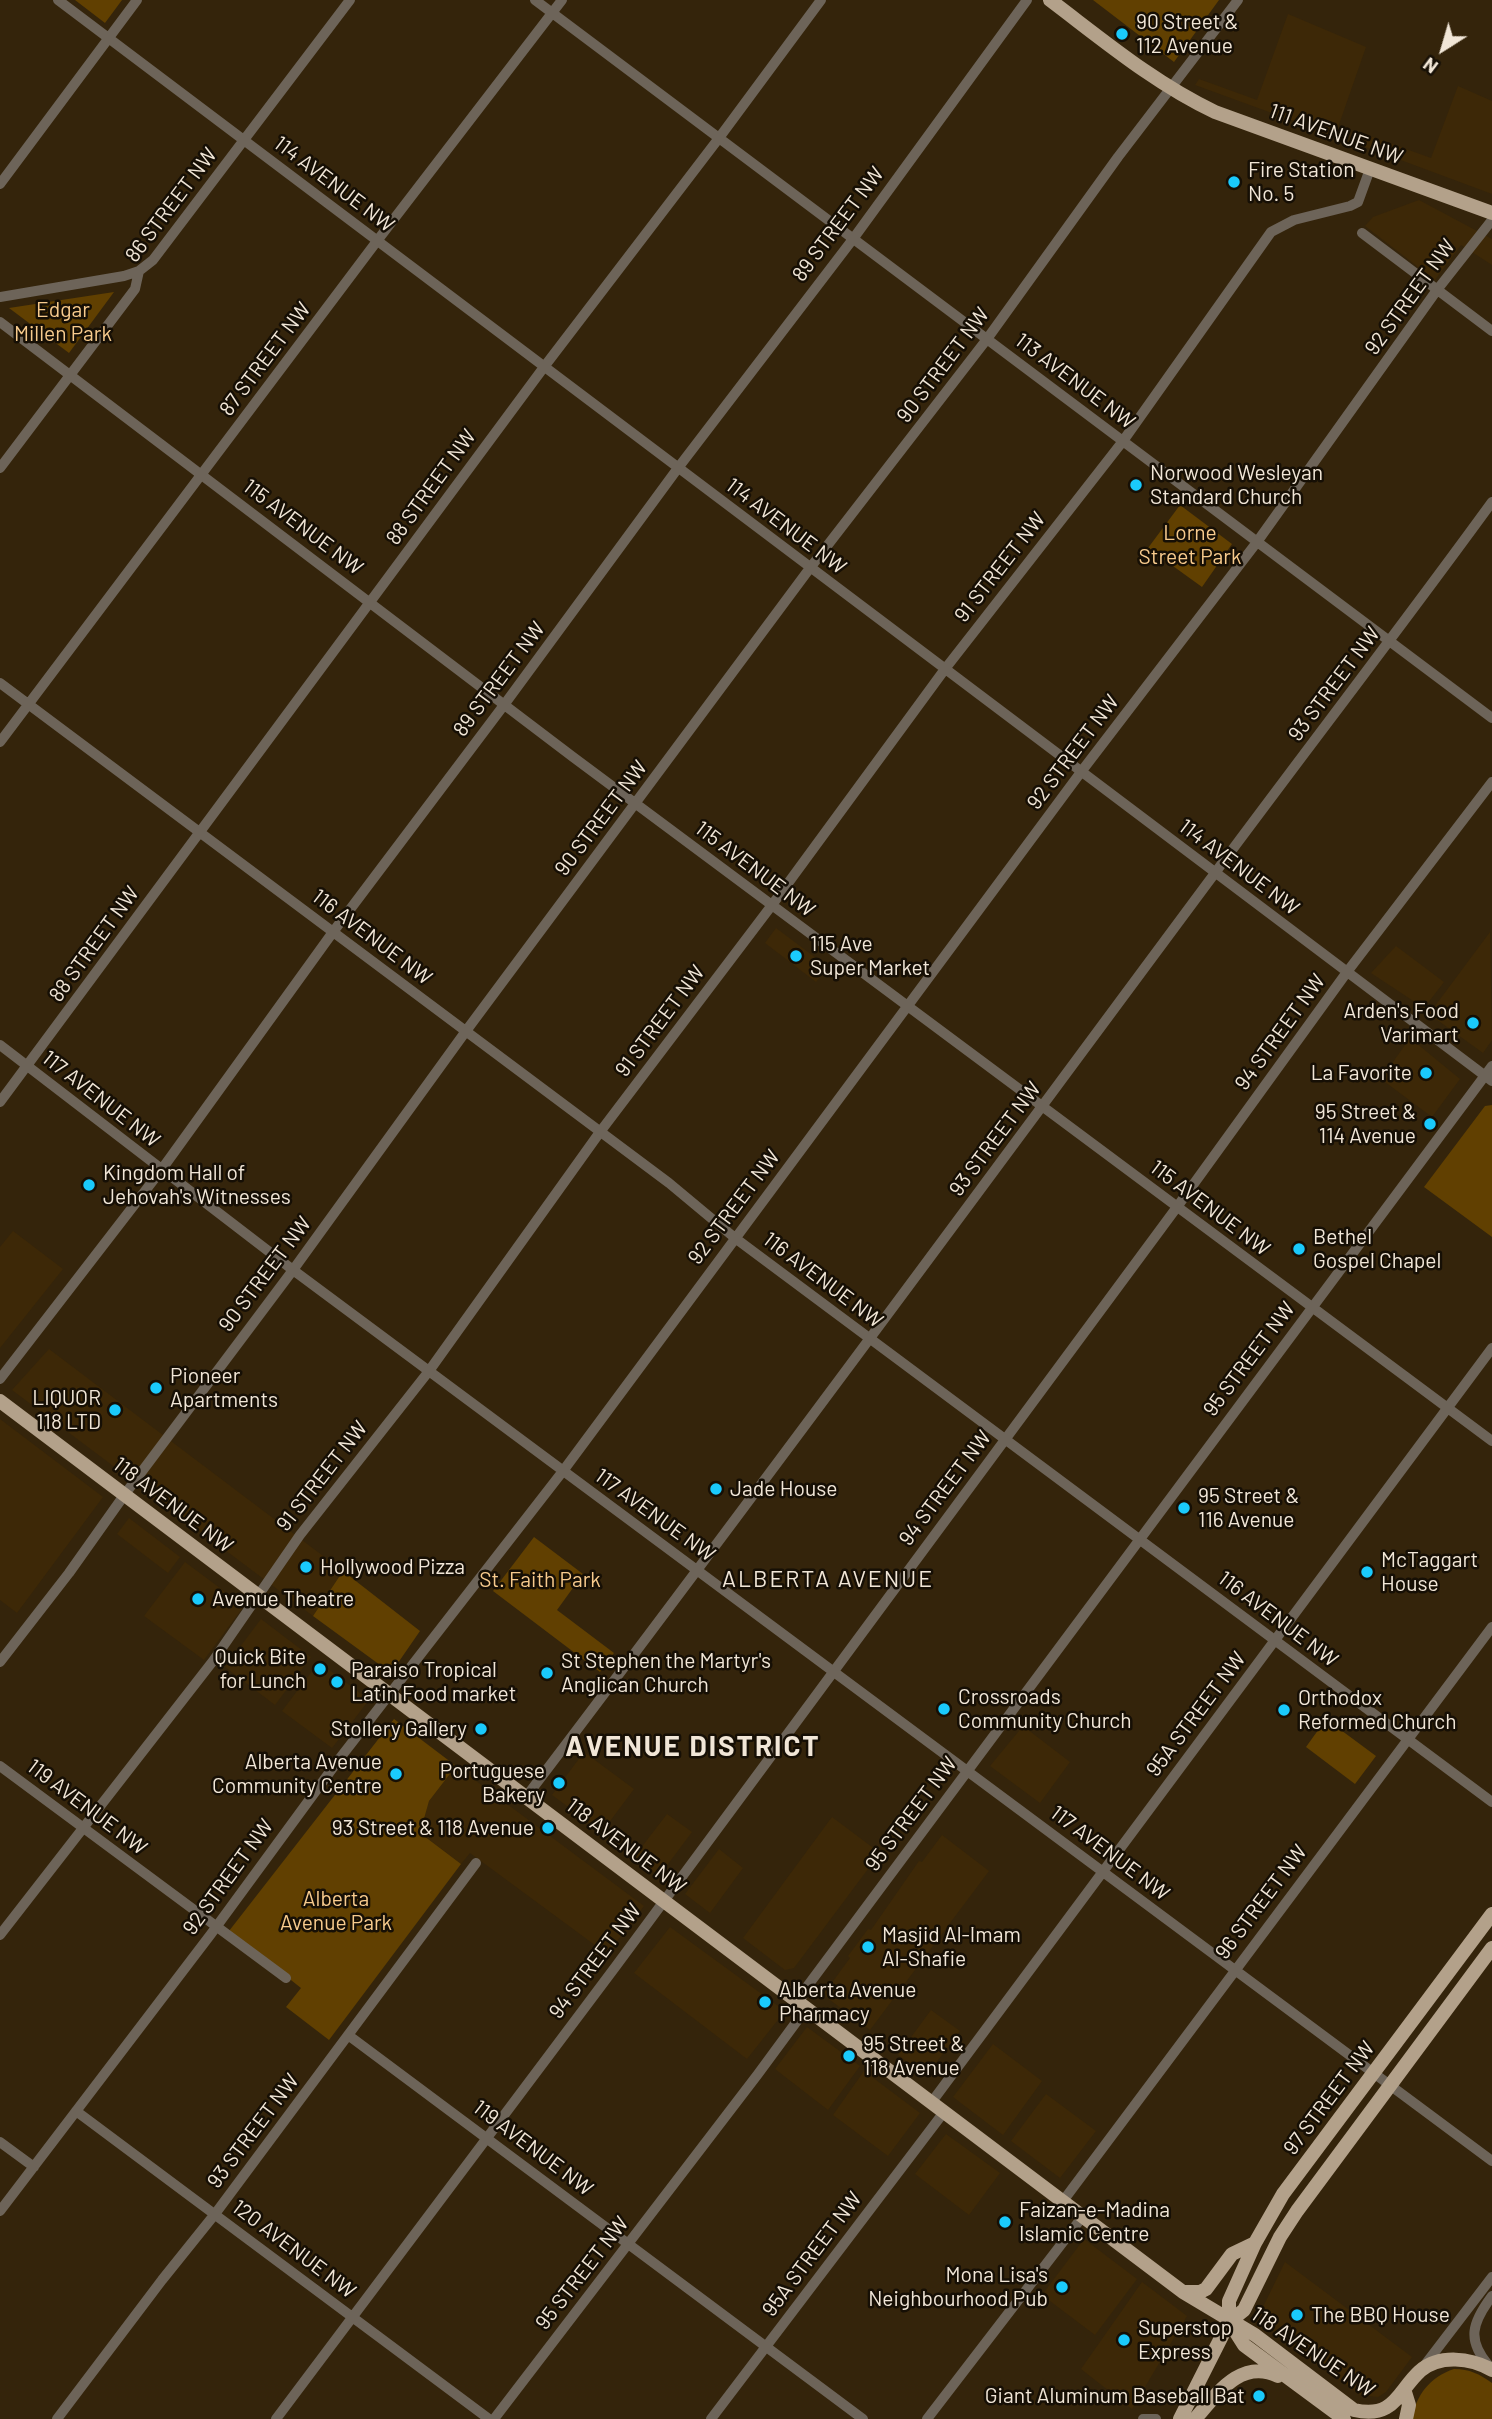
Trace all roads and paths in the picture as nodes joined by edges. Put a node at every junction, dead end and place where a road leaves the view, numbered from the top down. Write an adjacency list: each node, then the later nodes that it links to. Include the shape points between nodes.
1 (58, 0): 11 (street, 114 AVENUE NW)
2 (136, 0): 11 (street)
3 (350, 0): 14 (street, 86 STREET NW)
4 (535, 0): 10 (street, 113 AVENUE NW)
5 (562, 0): 10 (street, 87 STREET NW)
6 (821, 0): 13 (street, 88 STREET NW)
7 (1027, 0): 20 (street, 89 STREET NW)
8 (1049, 0): 12 (main road, 111 AVENUE NW)
9 (1238, 0): 12 (street, 90 STREET NW)
10 (552, 13): 13 (street, 113 AVENUE NW); 21 (street, 87 STREET NW)
11 (108, 38): 14 (street, 114 AVENUE NW); 16 (street)
12 (1169, 88): 15 (main road, 111 AVENUE NW, via 1215,112); 27 (street, 90 STREET NW)
13 (719, 138): 20 (street, 113 AVENUE NW); 28 (street, 88 STREET NW)
14 (244, 140): 21 (street, 114 AVENUE NW); 22 (street, 86 STREET NW, via 164,247)
15 (1370, 169): 17 (main road, 111 AVENUE NW); 30 (street, 91 STREET NW, via 1358,202 1294,220 1271,232)
16 (0, 184)
17 (1492, 213)
18 (1492, 220): 23 (street, 92 STREET NW)
19 (1362, 233): 23 (street)
20 (853, 239): 27 (street, 113 AVENUE NW); 32 (street, 89 STREET NW)
21 (377, 241): 28 (street, 114 AVENUE NW); 33 (street, 87 STREET NW)
22 (139, 271): 24 (street); 29 (street, 86 STREET NW, via 135,289)
23 (1437, 290): 26 (street); 35 (street, 92 STREET NW)
24 (0, 297)
25 (0, 322): 29 (street, 115 AVENUE NW)
26 (1492, 331)
27 (987, 340): 30 (street, 113 AVENUE NW); 36 (street, 90 STREET NW)
28 (544, 367): 32 (street, 114 AVENUE NW); 37 (street, 88 STREET NW)
29 (70, 375): 31 (street, 86 STREET NW); 33 (street, 115 AVENUE NW)
30 (1123, 441): 35 (street, 113 AVENUE NW); 39 (street, 91 STREET NW)
31 (0, 468)
32 (678, 468): 36 (street, 114 AVENUE NW); 42 (street, 89 STREET NW)
33 (202, 474): 37 (street, 115 AVENUE NW); 41 (street, 87 STREET NW)
34 (1492, 502): 38 (street, 93 STREET NW)
35 (1257, 542): 38 (street, 113 AVENUE NW); 45 (street, 92 STREET NW)
36 (810, 568): 39 (street, 114 AVENUE NW); 47 (street, 90 STREET NW)
37 (370, 603): 42 (street, 115 AVENUE NW); 48 (street, 88 STREET NW)
38 (1390, 642): 43 (street, 113 AVENUE NW); 49 (street, 93 STREET NW)
39 (945, 669): 45 (street, 114 AVENUE NW); 50 (street, 91 STREET NW)
40 (0, 683): 41 (street, 116 AVENUE NW)
41 (29, 704): 44 (street, 87 STREET NW); 48 (street, 116 AVENUE NW)
42 (504, 705): 47 (street, 115 AVENUE NW); 51 (street, 89 STREET NW)
43 (1492, 718)
44 (0, 742)
45 (1081, 772): 49 (street, 114 AVENUE NW); 53 (street, 92 STREET NW)
46 (1492, 782): 52 (street, 94 STREET NW)
47 (636, 804): 50 (street, 115 AVENUE NW); 54 (street, 90 STREET NW)
48 (199, 832): 51 (street, 116 AVENUE NW); 56 (street, 88 STREET NW)
49 (1215, 873): 52 (street, 114 AVENUE NW); 59 (street, 93 STREET NW)
50 (772, 905): 53 (street, 115 AVENUE NW); 60 (street, 91 STREET NW)
51 (333, 932): 54 (street, 116 AVENUE NW); 61 (street, 89 STREET NW)
52 (1347, 972): 57 (street, 114 AVENUE NW); 62 (street, 94 STREET NW)
53 (907, 1006): 59 (street, 115 AVENUE NW); 63 (street, 92 STREET NW)
54 (466, 1031): 60 (street, 116 AVENUE NW); 64 (street, 90 STREET NW)
55 (0, 1045): 56 (street, 117 AVENUE NW)
56 (28, 1067): 58 (street, 88 STREET NW); 61 (street, 117 AVENUE NW)
57 (1490, 1074): 65 (street, 95 STREET NW)
58 (0, 1102)
59 (1043, 1107): 62 (street, 115 AVENUE NW); 66 (street, 93 STREET NW)
60 (600, 1132): 63 (street, 116 AVENUE NW); 68 (street, 91 STREET NW)
61 (162, 1169): 64 (street, 117 AVENUE NW); 69 (street, 89 STREET NW)
62 (1177, 1207): 65 (street, 115 AVENUE NW); 72 (street, 94 STREET NW)
63 (735, 1238): 66 (street, 116 AVENUE NW); 74 (street, 92 STREET NW)
64 (293, 1270): 68 (street, 117 AVENUE NW); 75 (street, 90 STREET NW)
65 (1312, 1308): 71 (street, 115 AVENUE NW); 76 (street, 95 STREET NW)
66 (870, 1339): 72 (street, 116 AVENUE NW); 77 (street, 93 STREET NW)
67 (1492, 1348): 71 (street, 95A STREET NW)
68 (429, 1371): 74 (street, 117 AVENUE NW); 78 (street, 91 STREET NW)
69 (0, 1379)
70 (0, 1401): 75 (main road, 118 AVENUE NW)
71 (1447, 1408): 73 (street, 115 AVENUE NW); 80 (street, 95A STREET NW)
72 (1005, 1440): 76 (street, 116 AVENUE NW); 82 (street, 94 STREET NW)
73 (1492, 1441)
74 (563, 1471): 77 (street, 117 AVENUE NW); 83 (street, 92 STREET NW)
75 (125, 1494): 78 (main road, 118 AVENUE NW); 81 (street, 90 STREET NW)
76 (1139, 1540): 80 (street, 116 AVENUE NW); 86 (street, 95 STREET NW)
77 (697, 1570): 82 (street, 117 AVENUE NW); 87 (street, 93 STREET NW)
78 (258, 1595): 83 (main road, 118 AVENUE NW); 89 (street, 91 STREET NW, via 213,1661)
79 (1492, 1627): 84 (street, 96 STREET NW)
80 (1275, 1641): 84 (street, 116 AVENUE NW); 91 (street, 95A STREET NW)
81 (0, 1662)
82 (833, 1671): 86 (street, 117 AVENUE NW); 92 (street, 94 STREET NW)
83 (389, 1694): 87 (main road, 118 AVENUE NW); 94 (street, 92 STREET NW)
84 (1408, 1740): 88 (street, 116 AVENUE NW); 97 (street, 96 STREET NW)
85 (0, 1766): 89 (street, 119 AVENUE NW)
86 (967, 1771): 91 (street, 117 AVENUE NW); 99 (street, 95 STREET NW)
87 (526, 1797): 92 (main road, 118 AVENUE NW)
88 (1492, 1802)
89 (82, 1828): 94 (street, 119 AVENUE NW); 95 (street, 91 STREET NW)
90 (475, 1863): 100 (street, 93 STREET NW)
91 (1102, 1872): 97 (street, 117 AVENUE NW); 103 (street, 95A STREET NW)
92 (664, 1900): 99 (main road, 118 AVENUE NW); 106 (street, 94 STREET NW)
93 (1492, 1914): 101 (main road, 97 STREET NW)
94 (216, 1927): 98 (street, 119 AVENUE NW); 104 (street, 92 STREET NW)
95 (0, 1935)
96 (1492, 1948): 102 (main road, 97 STREET NW)
97 (1234, 1970): 101 (street, 117 AVENUE NW); 110 (street, 96 STREET NW)
98 (286, 1978)
99 (799, 2003): 103 (main road, 118 AVENUE NW); 115 (street, 95 STREET NW, via 797,2021)
100 (348, 2035): 106 (street, 119 AVENUE NW); 112 (street, 93 STREET NW)
101 (1374, 2074): 102 (street, 117 AVENUE NW); 114 (main road, 97 STREET NW, via 1283,2194)
102 (1390, 2086): 108 (street, 117 AVENUE NW); 120 (main road, 97 STREET NW, via 1297,2211 1244,2310)
103 (931, 2102): 105 (main road, 118 AVENUE NW)
104 (76, 2111): 109 (street, 92 STREET NW); 112 (street, 120 AVENUE NW)
105 (944, 2112): 110 (main road, 118 AVENUE NW); 121 (street, 95A STREET NW)
106 (487, 2137): 115 (street, 119 AVENUE NW); 119 (street, 94 STREET NW)
107 (0, 2142): 109 (street)
108 (1492, 2161)
109 (34, 2166): 111 (street, 92 STREET NW)
110 (1063, 2201): 113 (main road, 118 AVENUE NW)
111 (0, 2211)
112 (215, 2214): 119 (street, 120 AVENUE NW); 126 (street, 93 STREET NW)
113 (1083, 2216): 117 (main road, 118 AVENUE NW); 131 (street)
114 (1255, 2243): 117 (main road, via 1232,2254 1206,2289); 120 (main road, 97 STREET NW, via 1229,2301)
115 (629, 2244): 121 (street, 119 AVENUE NW); 128 (street, 95 STREET NW)
116 (1492, 2277): 123 (street)
117 (1183, 2292): 120 (main road, 118 AVENUE NW)
118 (1492, 2296): 122 (street, via 1476,2322 1474,2339)
119 (353, 2317): 127 (street, 94 STREET NW); 128 (street, 120 AVENUE NW)
120 (1229, 2322): 124 (main road, 118 AVENUE NW, via 1244,2344); 125 (main road, 118 AVENUE NW, via 1255,2335 1366,2416 1388,2412); 134 (main road, 97 STREET NW)
121 (766, 2346): 129 (street, 95A STREET NW); 130 (street, 119 AVENUE NW)
122 (1492, 2370): 123 (main road, via 1459,2359)
123 (1420, 2371): 125 (main road, 118 AVENUE NW)
124 (1298, 2386): 135 (main road, via 1269,2371 1242,2374 1223,2386); 136 (main road, 118 AVENUE NW)
125 (1405, 2392): 137 (main road, via 1409,2405)
126 (57, 2419)
127 (276, 2419)
128 (491, 2419)
129 (711, 2419)
130 (863, 2419)
131 (927, 2419)
132 (1143, 2419): 133 (street)
133 (1156, 2419)
134 (1180, 2419)
135 (1195, 2419)
136 (1344, 2419)
137 (1406, 2419)

